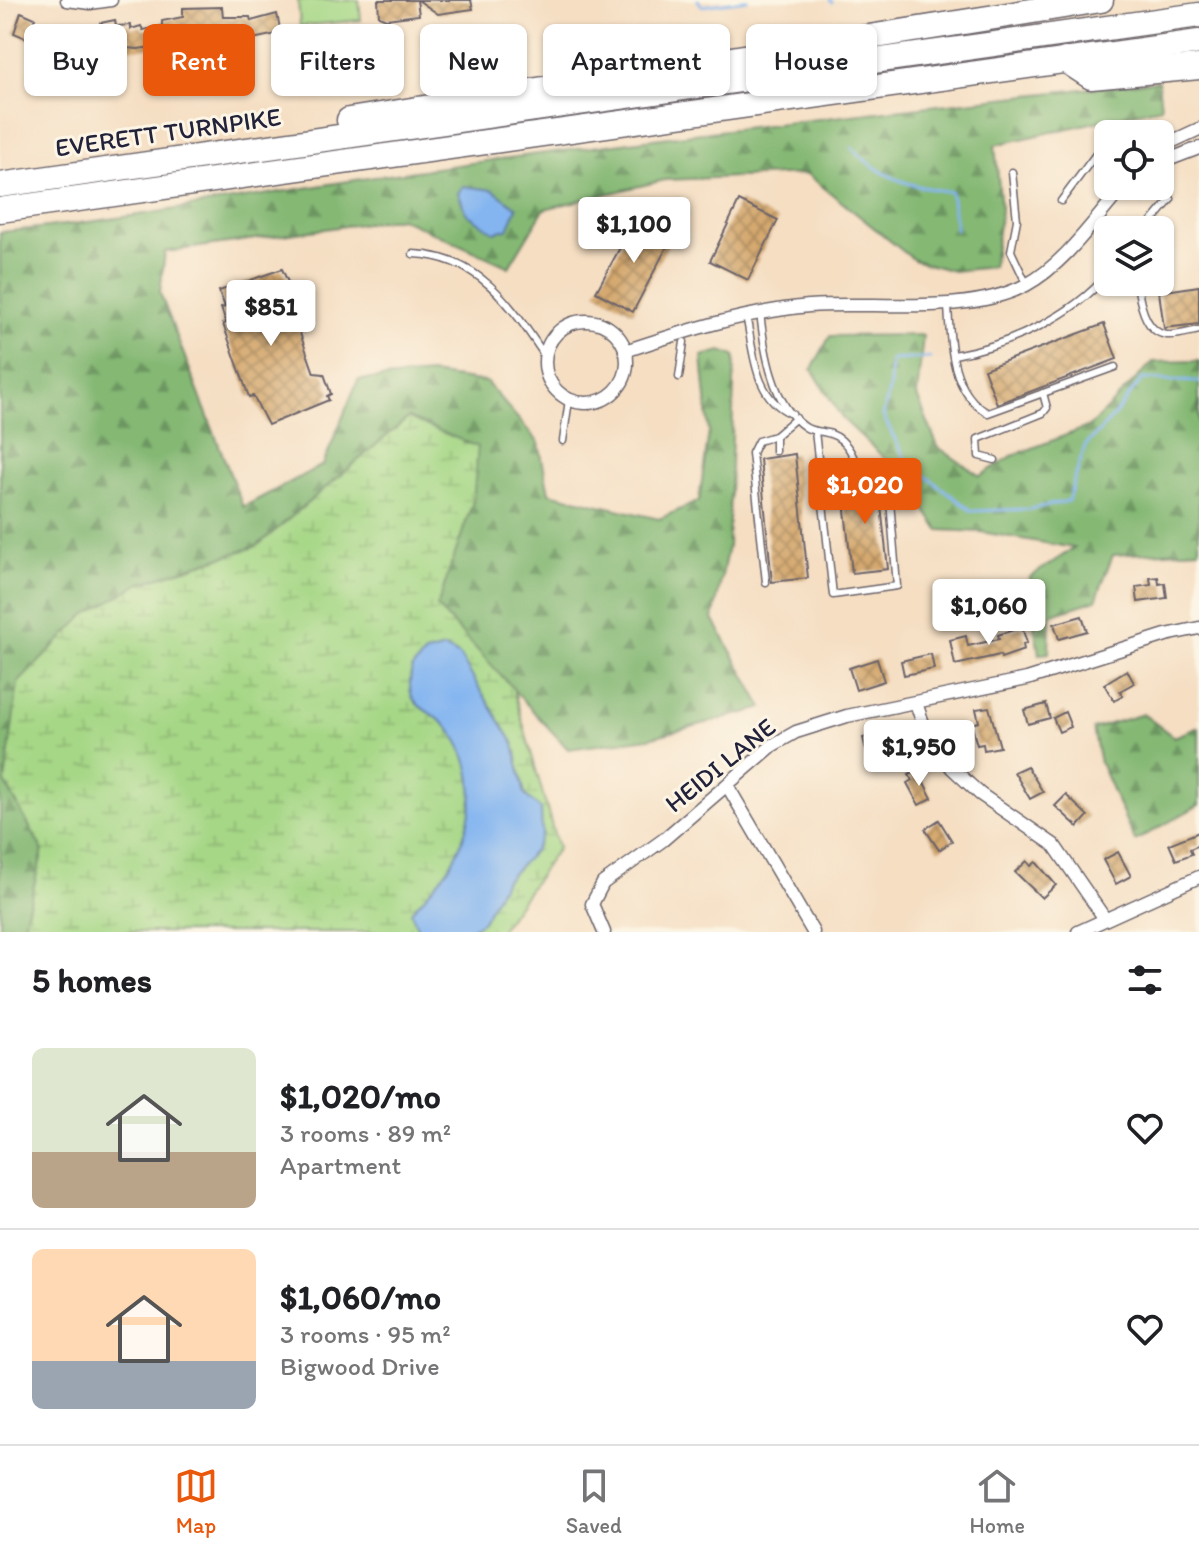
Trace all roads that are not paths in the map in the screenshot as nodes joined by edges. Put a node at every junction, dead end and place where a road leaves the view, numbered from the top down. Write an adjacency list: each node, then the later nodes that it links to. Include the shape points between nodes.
1 (67, 0): 2 (street)
2 (111, 0)
3 (1101, 0): 11 (highway, via 232,138)
4 (1199, 15): 11 (highway, EVERETT TURNPIKE)
5 (1199, 42): 6 (highway, EVERETT TURNPIKE)
6 (1065, 60): 7 (highway, via 1091,77); 19 (highway, EVERETT TURNPIKE)
7 (1199, 67)
8 (1199, 129): 9 (street)
9 (1174, 141)
10 (1199, 148): 13 (street)
11 (193, 157): 15 (highway, EVERETT TURNPIKE)
12 (1094, 157): 18 (lane)
13 (1174, 158)
14 (1012, 172): 22 (lane, via 1017,220 1011,251)
15 (0, 185)
16 (1112, 200): 22 (street, via 1060,258)
17 (1170, 200): 20 (lane)
18 (1061, 201)
19 (0, 210)
20 (1157, 216)
21 (413, 254): 32 (lane, via 451,259 482,277)
22 (1027, 285): 25 (street, via 990,298)
23 (1094, 291): 31 (lane, via 1045,323)
24 (1138, 296): 28 (lane, via 1153,328 1166,335)
25 (947, 301): 26 (street); 31 (lane)
26 (760, 312): 27 (street); 37 (lane, via 772,380)
27 (746, 315): 30 (street); 37 (lane, via 765,392 775,406)
28 (1199, 330)
29 (684, 342): 34 (lane)
30 (625, 351): 32 (street, via 609,327 581,320 558,330); 36 (street, via 624,376 613,393 595,402)
31 (954, 355): 35 (lane, via 959,385 988,413)
32 (545, 356): 36 (street, via 549,382)
33 (1115, 367): 35 (lane)
34 (679, 377)
35 (1043, 393): 42 (lane, via 1043,413 978,439 979,456)
36 (569, 400): 40 (lane)
37 (794, 416): 38 (lane); 39 (lane)
38 (815, 431): 43 (lane, via 844,442); 44 (lane, via 833,595 897,586)
39 (775, 436): 41 (lane); 45 (lane, via 758,441 752,453)
40 (563, 441)
41 (775, 451)
42 (995, 460)
43 (858, 472)
44 (890, 501)
45 (766, 582)
46 (1199, 628): 47 (street, HEIDI LANE, via 1027,679)
47 (916, 703): 48 (street, HEIDI LANE, via 796,732); 50 (street, via 926,732 952,768 1054,845)
48 (727, 785): 51 (street, HEIDI LANE, via 603,883 592,904); 52 (street)
49 (1199, 877): 50 (street)
50 (1105, 919): 53 (street)
51 (604, 932)
52 (813, 932)
53 (1078, 932)

